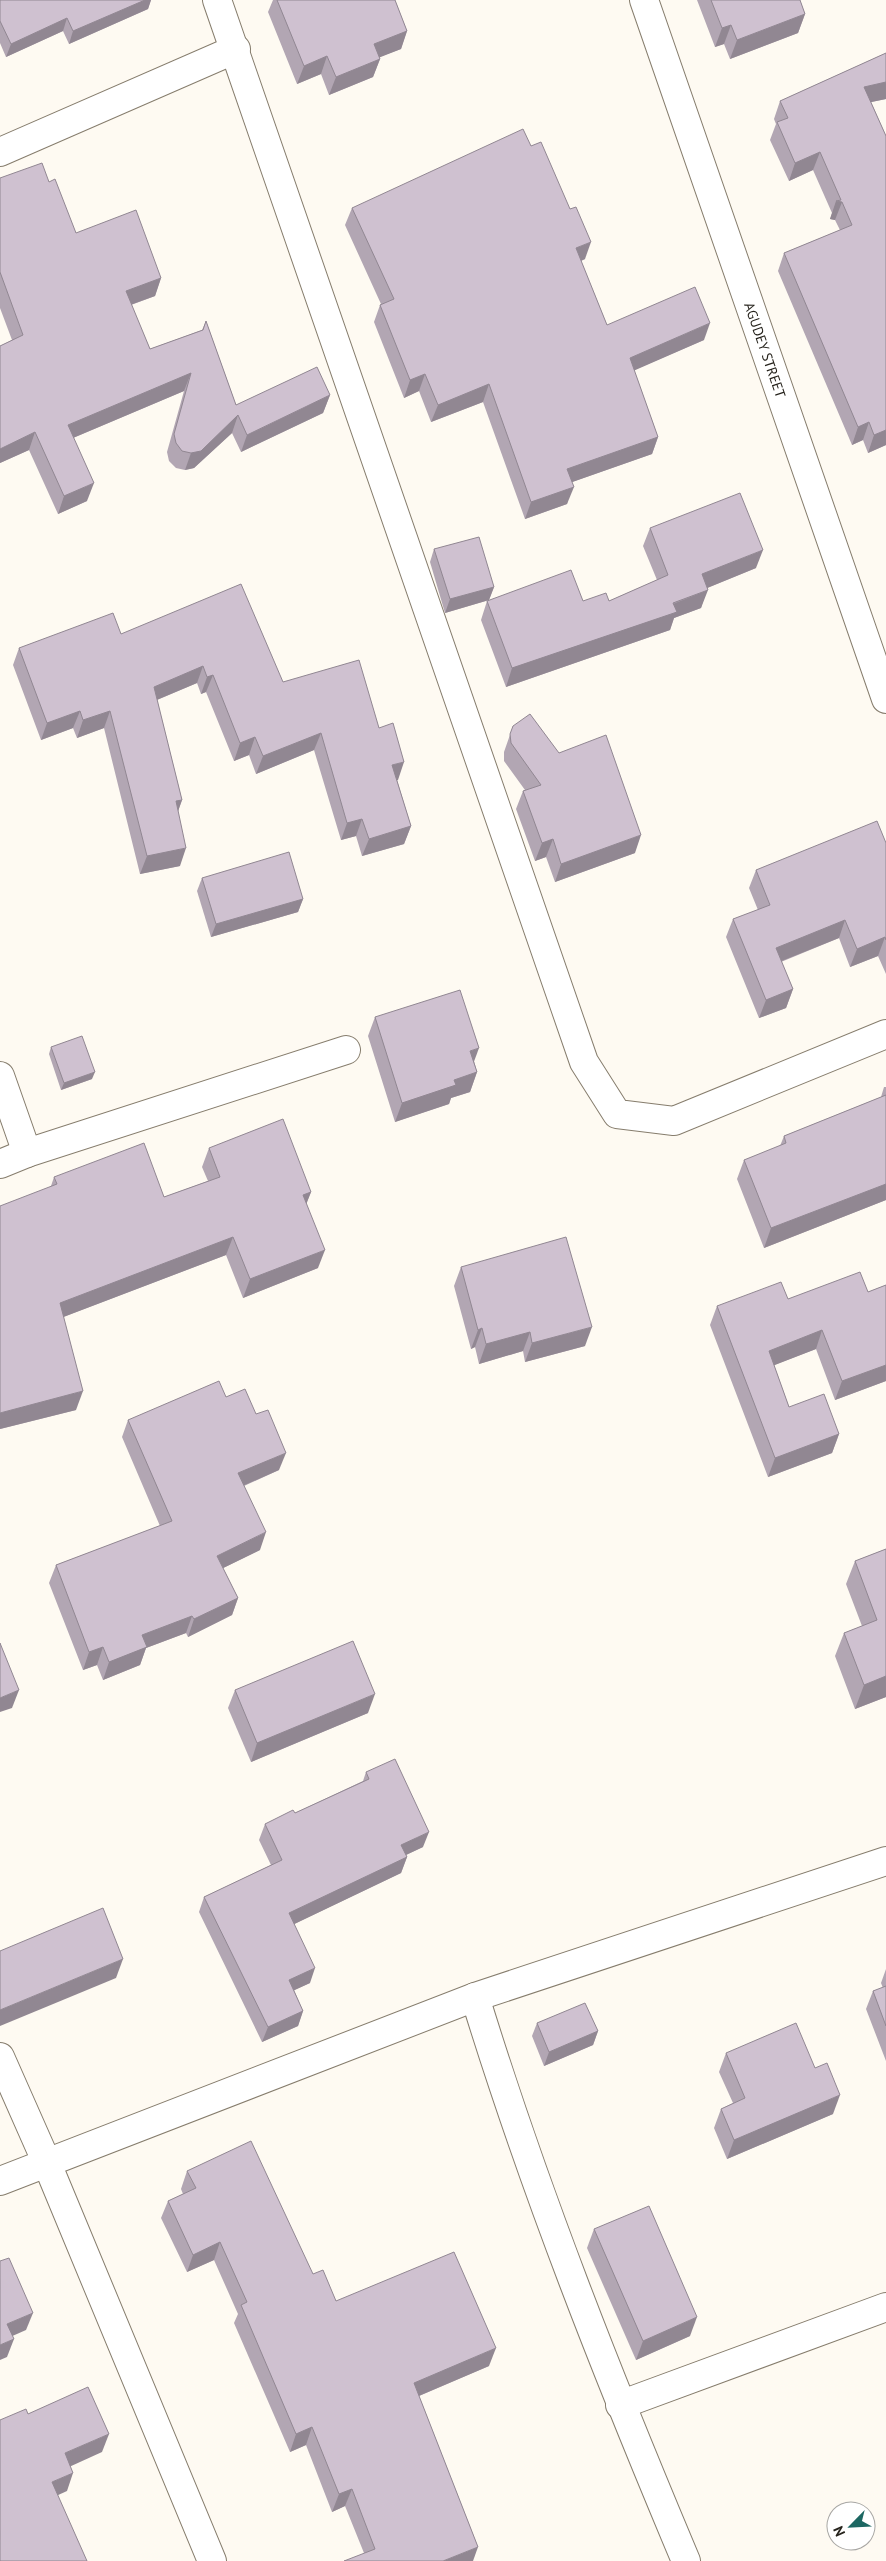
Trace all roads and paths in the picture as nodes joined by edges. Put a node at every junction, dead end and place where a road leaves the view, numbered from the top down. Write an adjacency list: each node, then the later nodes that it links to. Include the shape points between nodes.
1 (217, 0): 3 (street)
2 (644, 0): 5 (street, AGUDEY STREET)
3 (236, 48): 4 (street); 6 (street, via 584,1062 617,1114 674,1121)
4 (0, 152)
5 (886, 699)
6 (886, 1034)
7 (346, 1050): 9 (street)
8 (0, 1076): 9 (street)
9 (27, 1153): 10 (street)
10 (0, 1164)
11 (886, 1861): 12 (street)
12 (475, 1997): 14 (street); 17 (street, via 502,2085)
13 (0, 2057): 14 (street)
14 (46, 2161): 15 (street); 18 (street)
15 (0, 2181)
16 (886, 2307): 17 (street)
17 (620, 2404): 19 (street)
18 (212, 2561)
19 (686, 2561)

